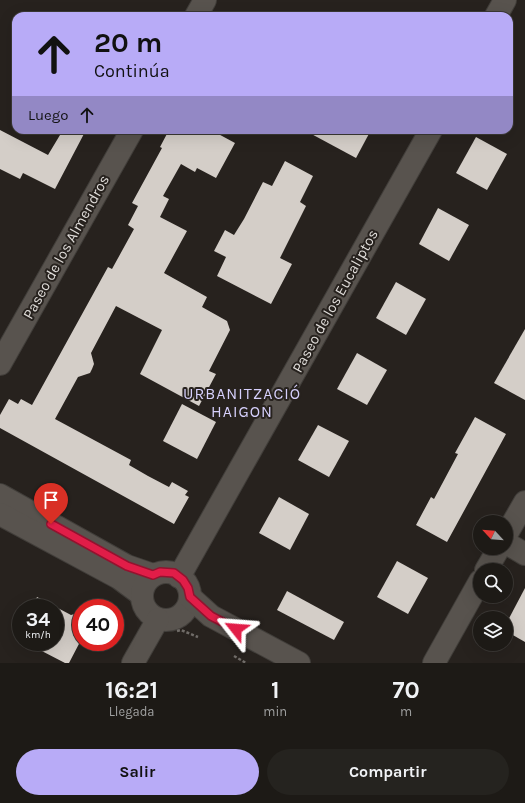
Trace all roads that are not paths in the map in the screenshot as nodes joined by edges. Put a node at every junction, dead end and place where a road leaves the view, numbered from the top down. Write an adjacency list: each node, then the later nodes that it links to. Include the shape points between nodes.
1 (205, 0): 3 (street)
2 (505, 0): 4 (street)
3 (198, 12)
4 (498, 12)
5 (130, 134): 7 (street, Paseo de los Almendros)
6 (429, 134): 15 (street, Paseo de los Eucaliptos)
7 (0, 364)
8 (0, 495): 14 (street, via 127,566)
9 (525, 502): 11 (street)
10 (0, 514): 17 (street, via 119,578)
11 (513, 523)
12 (513, 547): 13 (street)
13 (525, 554)
14 (153, 575): 15 (street, via 160,572 174,573); 17 (street)
15 (179, 577): 18 (street, via 188,588)
16 (473, 593): 23 (street)
17 (142, 595): 19 (street, via 148,612)
18 (185, 606): 19 (street, via 171,619); 21 (street, via 205,625); 22 (street, via 211,616)
19 (158, 619): 20 (street)
20 (133, 663)
21 (271, 663)
22 (299, 663)
23 (434, 663)

